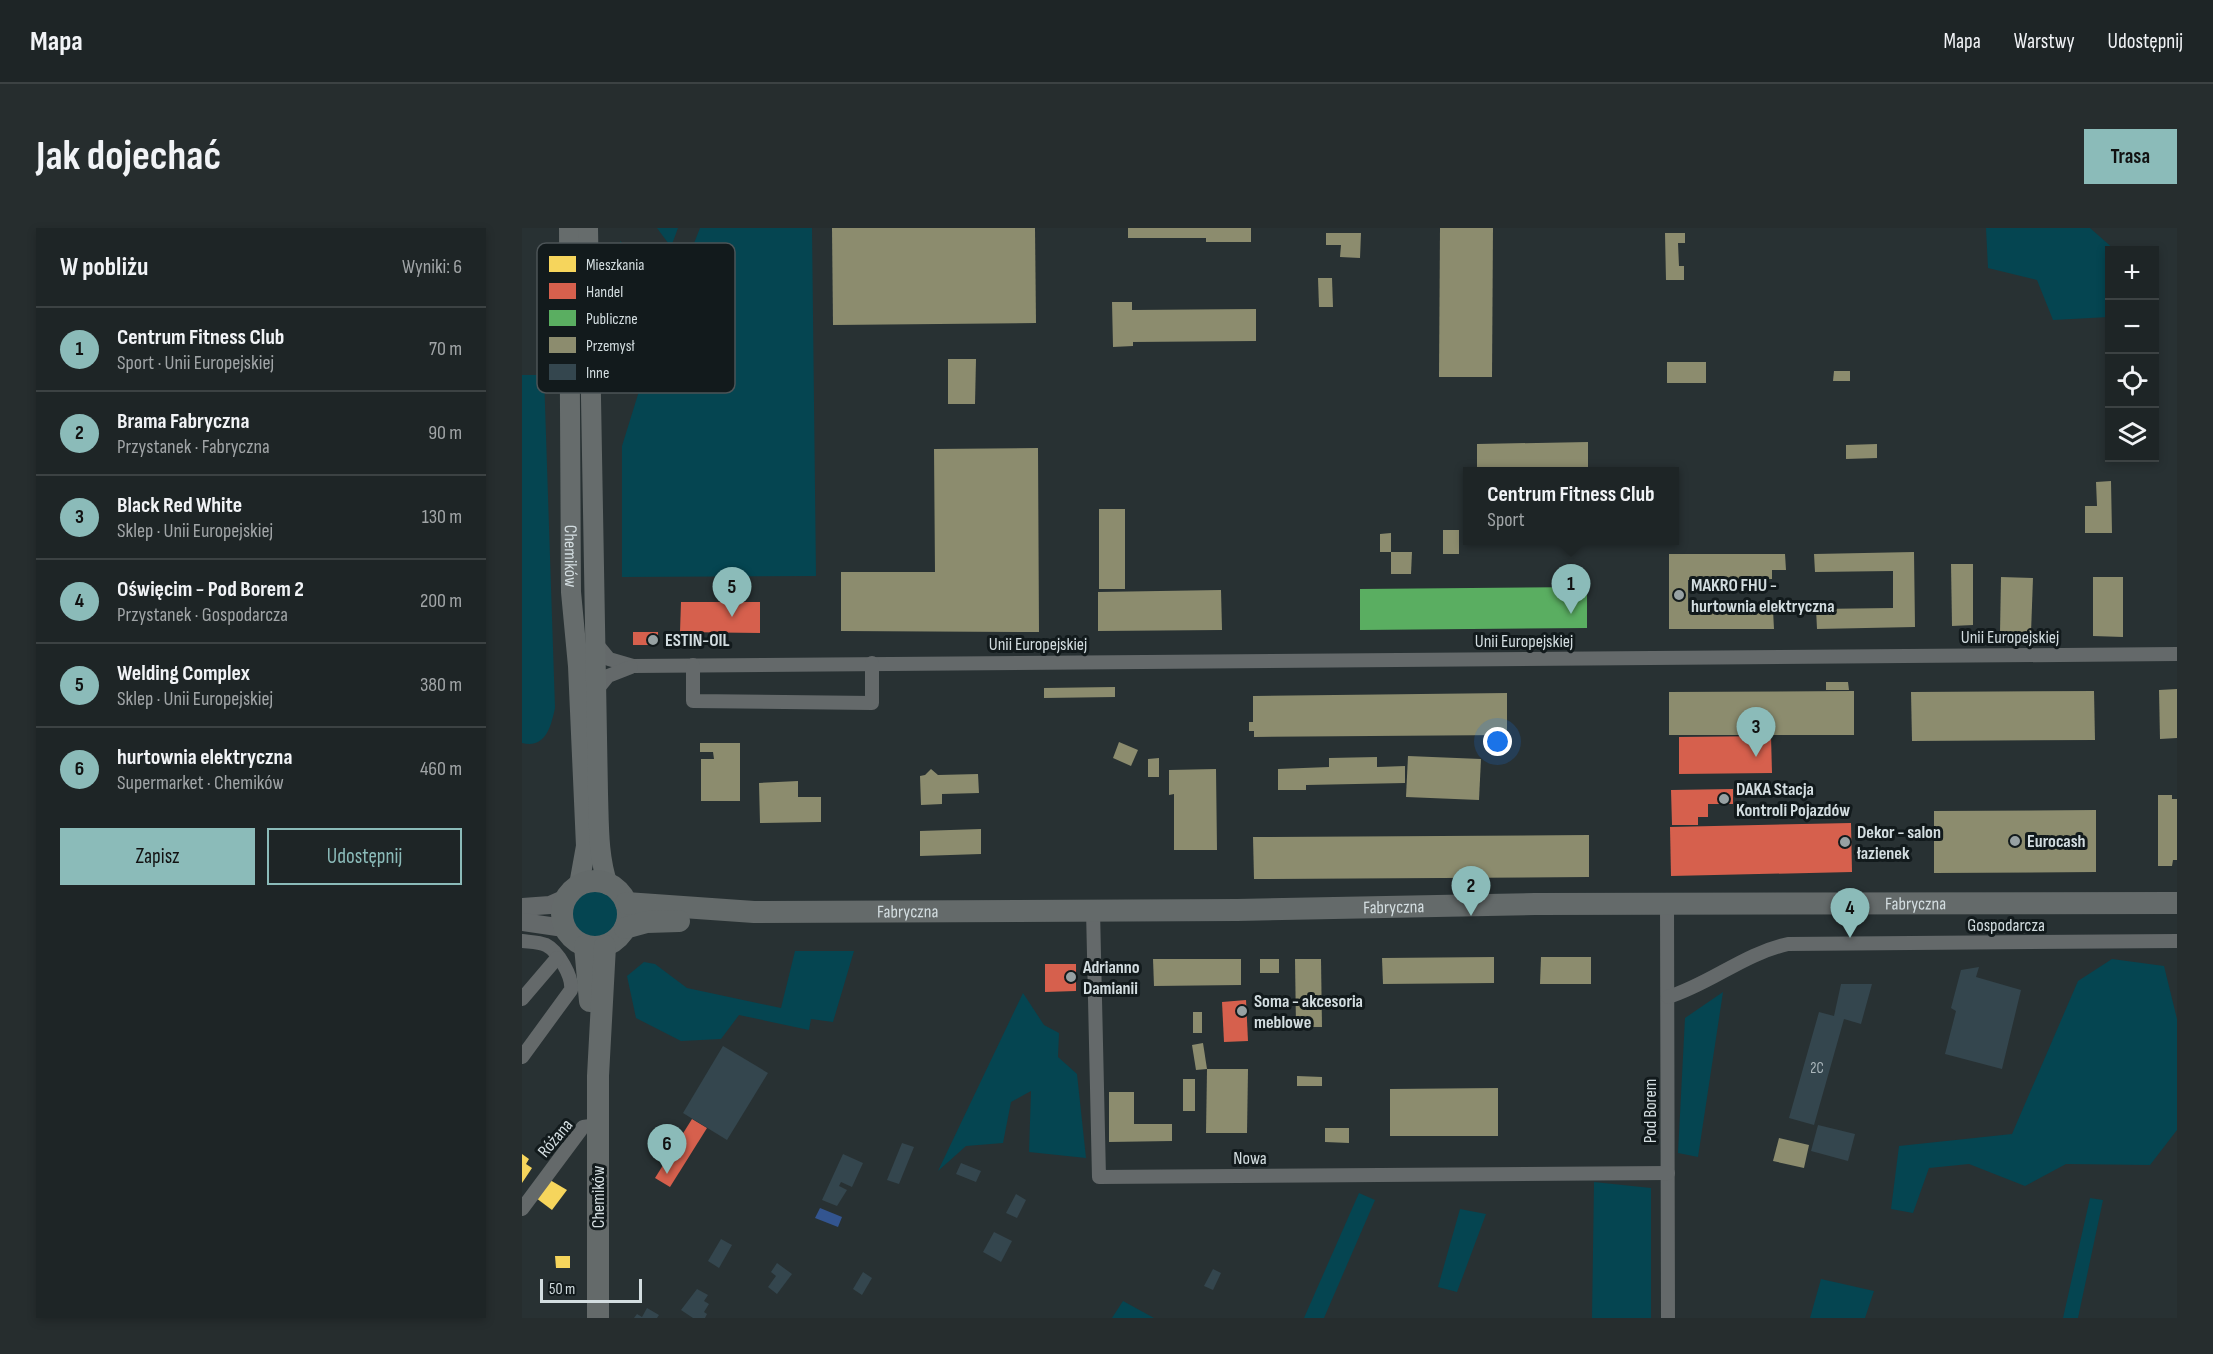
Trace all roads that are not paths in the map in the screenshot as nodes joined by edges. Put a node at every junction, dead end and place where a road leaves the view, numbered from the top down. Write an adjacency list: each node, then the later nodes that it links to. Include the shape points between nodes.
1 (568, 228): 3 (main road, Chemików)
2 (588, 228): 4 (main road, Chemików)
3 (568, 243)
4 (588, 243)
5 (569, 393): 14 (main road, Chemików, via 571,592 586,846)
6 (590, 393): 7 (main road, Chemików)
7 (593, 640): 11 (street, Unii Europejskiej, via 609,659); 12 (main road, Chemików)
8 (2177, 654): 9 (street, Unii Europejskiej)
9 (872, 663): 10 (street, Unii Europejskiej); 10 (street, via 872,703 693,701)
10 (693, 665): 11 (street, Unii Europejskiej)
11 (633, 666): 12 (street, Unii Europejskiej, via 608,676)
12 (595, 692): 13 (main road, Chemików, via 600,836)
13 (608, 885): 14 (main road, via 594,882); 15 (main road)
14 (573, 891): 18 (street, via 550,905); 22 (main road, via 562,907)
15 (626, 903): 20 (main road, Fabryczna); 23 (main road)
16 (2177, 903): 17 (main road, Fabryczna)
17 (1666, 904): 19 (main road, Fabryczna); 28 (street, Pod Borem)
18 (522, 907)
19 (1092, 910): 20 (main road, Fabryczna); 32 (street, Nowa, via 1099,1177)
20 (754, 912): 23 (main road, Fabryczna, via 647,922)
21 (522, 922): 22 (street)
22 (564, 928): 26 (main road, via 569,936)
23 (625, 928): 26 (main road, via 614,941)
24 (522, 941): 27 (street, via 549,946)
25 (2177, 941): 28 (street, Gospodarcza, via 1788,944 1747,956)
26 (595, 946): 31 (main road, Chemików)
27 (557, 958): 29 (street); 30 (street, via 569,971 571,990)
28 (1668, 997): 32 (street, Pod Borem)
29 (522, 999)
30 (522, 1057)
31 (598, 1125): 33 (street, Różana, via 583,1127); 34 (main road, Chemików)
32 (1668, 1173): 35 (street, Pod Borem)
33 (522, 1209)
34 (598, 1318)
35 (1668, 1318)

